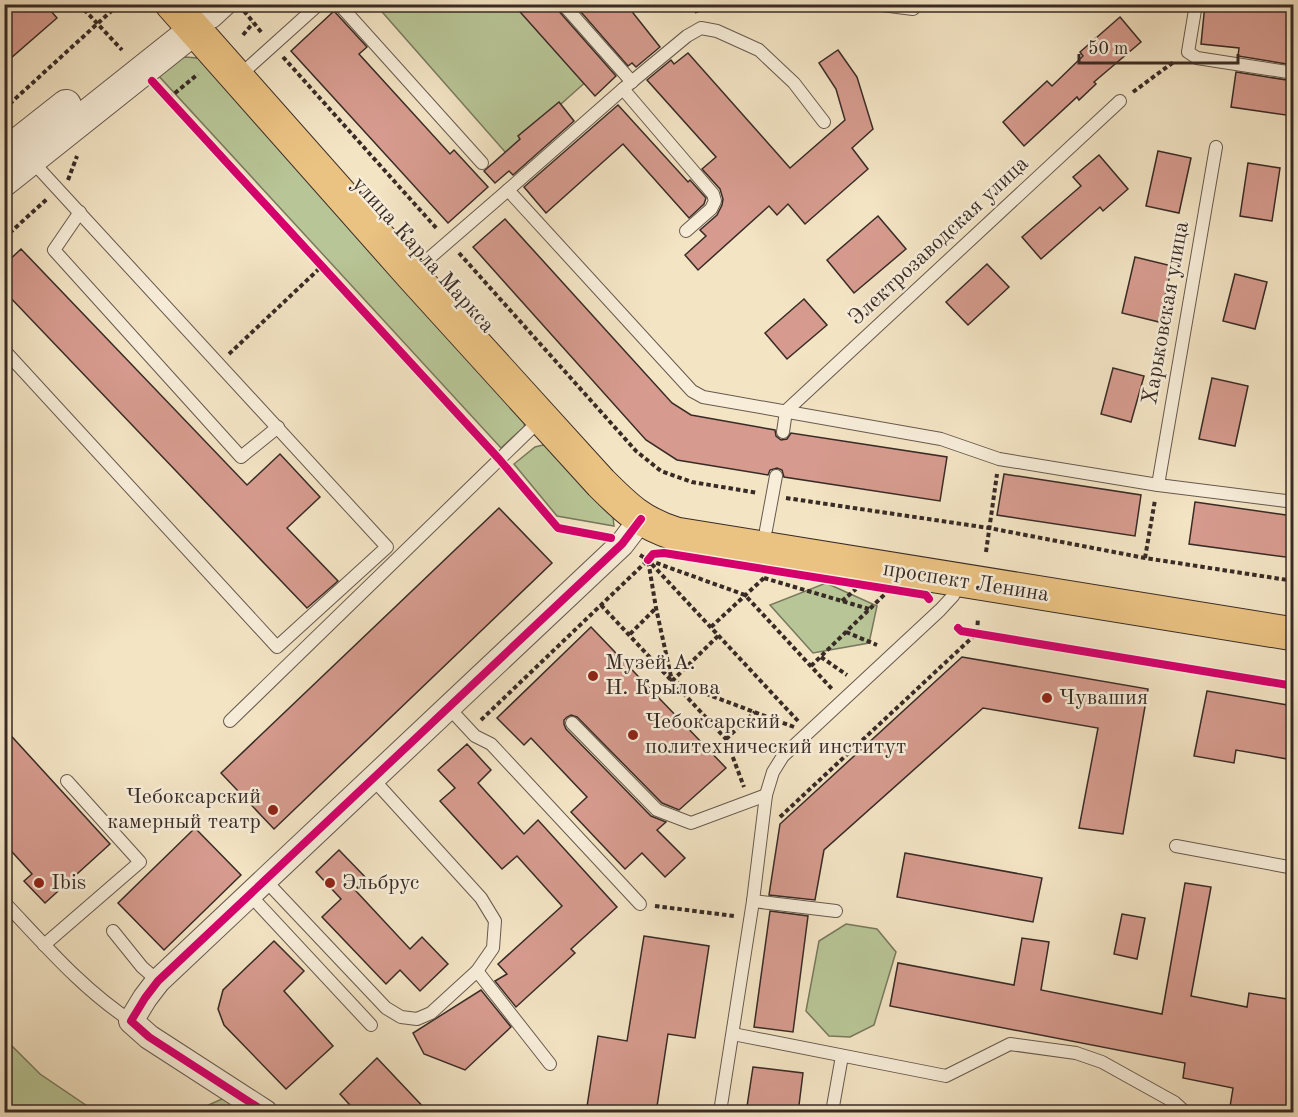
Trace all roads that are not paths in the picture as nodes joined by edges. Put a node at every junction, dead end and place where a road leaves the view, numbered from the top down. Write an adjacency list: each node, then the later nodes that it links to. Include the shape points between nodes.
1 (319, 4): 8 (lane)
2 (339, 4): 15 (lane)
3 (563, 4): 10 (lane)
4 (874, 4): 6 (lane)
5 (1196, 4): 9 (lane, via 1188,52 1197,58)
6 (913, 9)
7 (198, 12): 8 (main road, улица Карла Маркса); 14 (street)
8 (245, 59): 20 (main road, улица Карла Маркса); 23 (main road, улица Карла Маркса, via 412,275)
9 (1293, 73)
10 (628, 86): 12 (lane, via 701,28 759,50 794,83); 17 (lane); 19 (lane, via 713,194 711,209)
11 (1120, 101): 22 (lane, Электрозаводская улица)
12 (824, 122)
13 (1216, 147): 27 (lane, Харьковская улица)
14 (18, 157): 16 (street); 18 (lane)
15 (482, 164)
16 (4, 181)
17 (508, 190): 20 (lane); 22 (lane, via 692,391 703,397)
18 (80, 212): 24 (lane); 24 (lane, via 54,250 241,457)
19 (686, 231)
20 (426, 261): 28 (main road, улица Карла Маркса, via 631,482)
21 (4, 350): 24 (lane, via 278,647 387,547)
22 (786, 411): 25 (lane); 27 (lane, via 941,439 999,459)
23 (542, 418): 28 (main road, улица Карла Маркса, via 621,503); 35 (lane)
24 (278, 427)
25 (783, 432)
26 (776, 476): 30 (lane)
27 (1158, 485): 29 (lane)
28 (651, 496): 30 (main road, проспект Ленина, via 672,510); 31 (main road, проспект Ленина, via 656,528 676,534); 34 (street, via 622,544)
29 (1293, 502)
30 (766, 530): 31 (main road, проспект Ленина)
31 (971, 565): 32 (main road, проспект Ленина); 33 (main road, проспект Ленина); 39 (lane, via 940,610 783,756)
32 (1293, 614)
33 (1293, 634)
34 (448, 707): 37 (street); 45 (lane, via 475,736 491,744)
35 (230, 721)
36 (572, 723): 39 (lane, via 657,810 692,823)
37 (372, 778): 42 (street); 49 (lane, via 482,898 495,921 494,948)
38 (67, 781): 48 (lane, via 140,862)
39 (766, 795): 43 (lane)
40 (1176, 846): 41 (lane)
41 (1293, 868)
42 (257, 887): 49 (lane, via 400,1017 417,1019 431,1013); 50 (street); 52 (lane)
43 (753, 901): 46 (lane); 53 (lane)
44 (4, 902): 48 (lane)
45 (640, 904)
46 (837, 911)
47 (113, 931): 50 (lane)
48 (44, 945): 51 (lane, via 103,1002)
49 (477, 971): 55 (lane)
50 (158, 981): 51 (street)
51 (131, 1021): 56 (street, via 149,1037)
52 (371, 1025)
53 (733, 1034): 54 (lane); 57 (lane)
54 (842, 1056): 58 (lane); 59 (lane, via 946,1076 1010,1044 1076,1053 1102,1062 1174,1102)
55 (550, 1064)
56 (265, 1113)
57 (720, 1113)
58 (832, 1113)
59 (1185, 1113)

